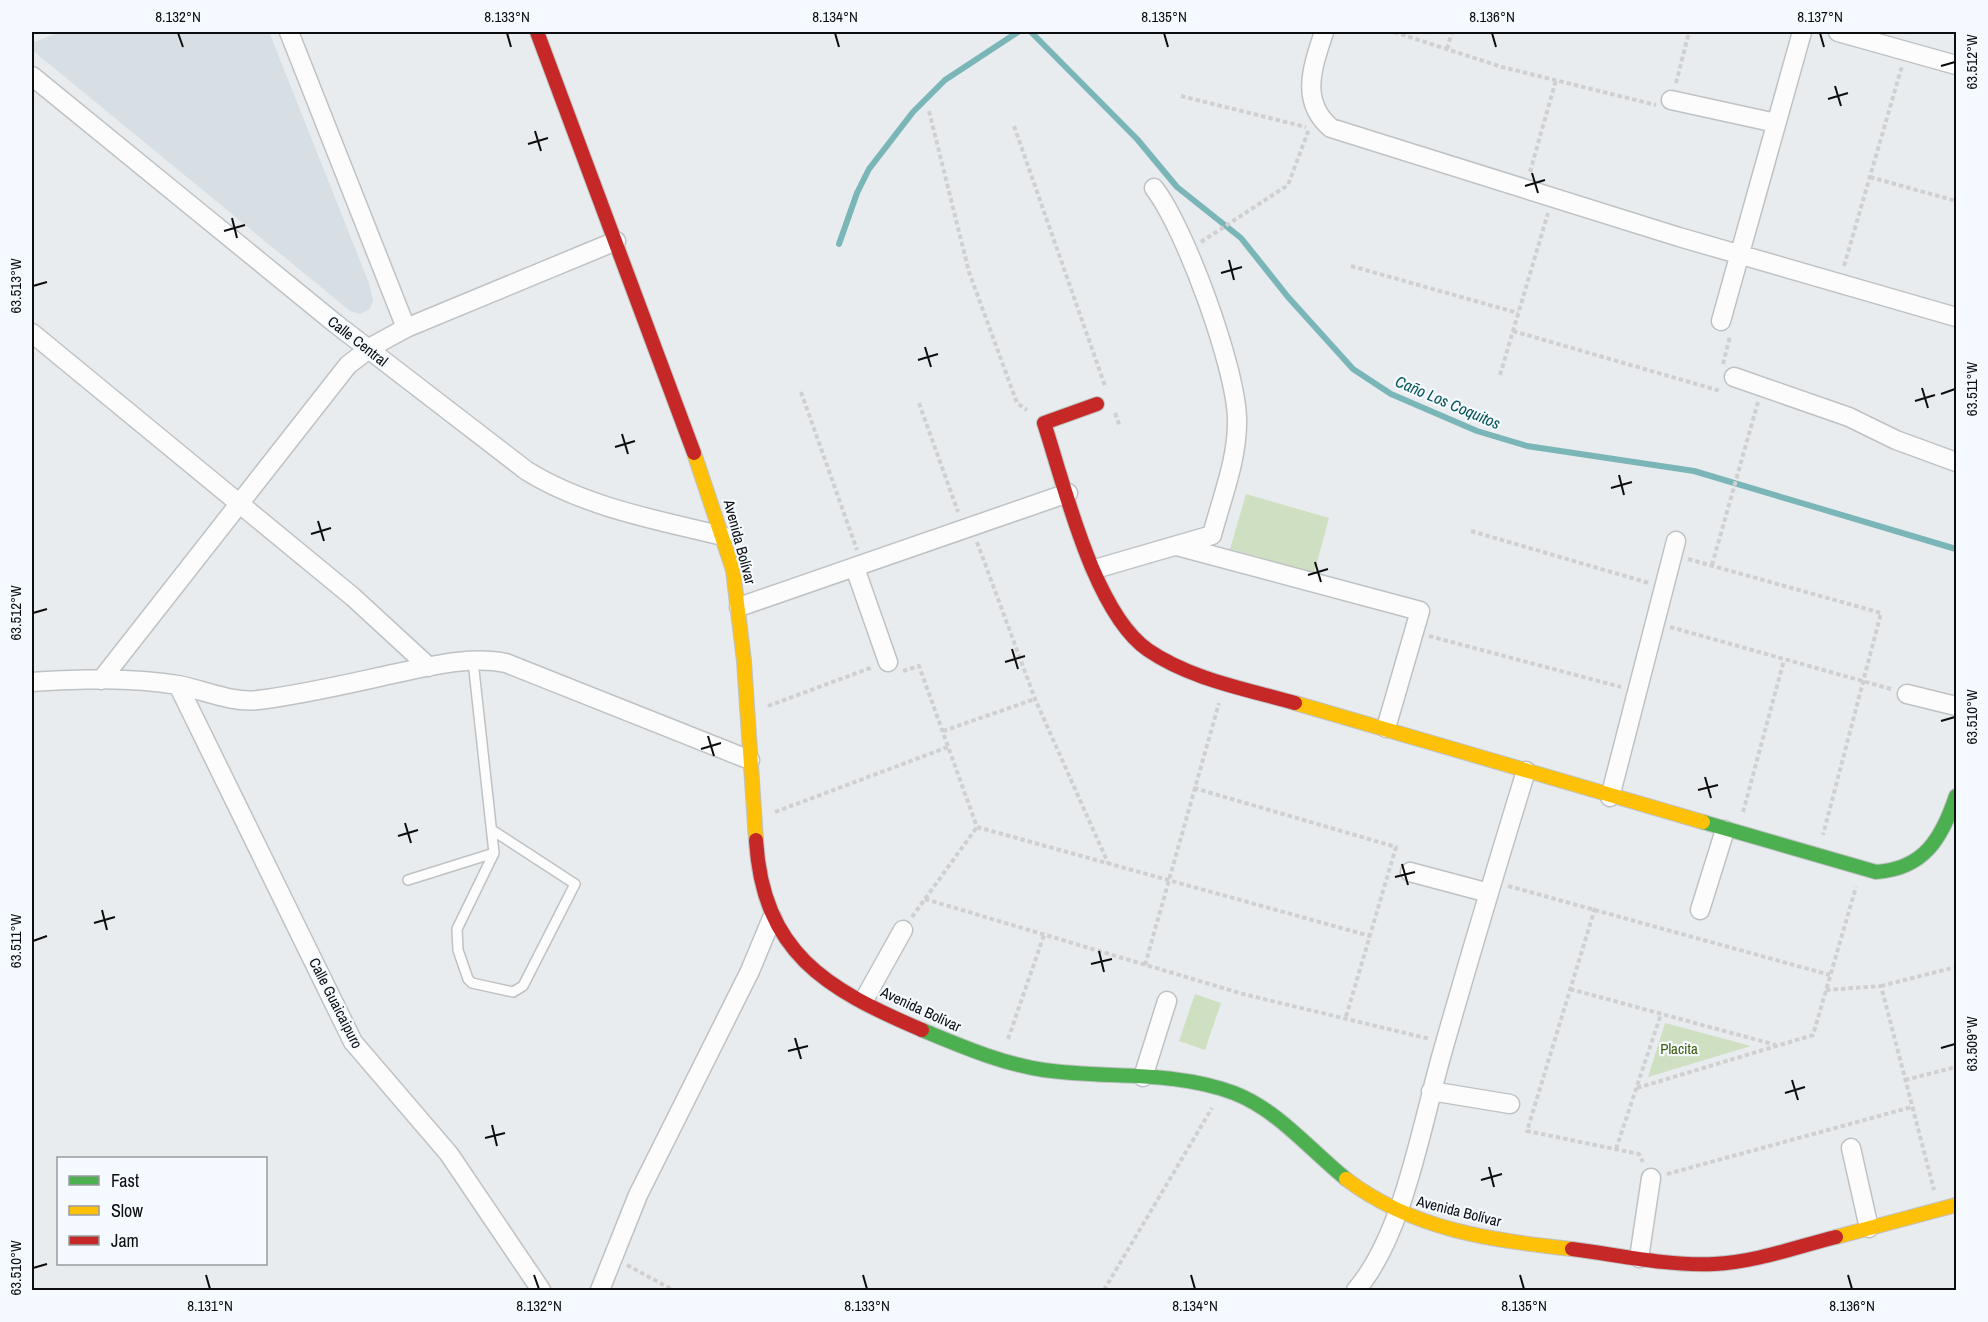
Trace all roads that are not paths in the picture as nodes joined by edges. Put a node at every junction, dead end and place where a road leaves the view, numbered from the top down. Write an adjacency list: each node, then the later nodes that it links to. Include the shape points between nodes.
1 (290, 32): 15 (street)
2 (537, 32): 11 (street, Avenida Bolívar)
3 (1324, 32): 12 (street, via 1309,86 1323,121 1343,133)
4 (1802, 32): 9 (street)
5 (1838, 32): 6 (street)
6 (1956, 65)
7 (32, 76): 17 (street, Calle Central)
8 (1671, 100): 9 (street)
9 (1776, 123): 12 (street)
10 (1154, 188): 24 (street, via 1185,245 1214,325 1231,378 1237,419 1236,446 1212,534)
11 (616, 240): 15 (street); 23 (street, Avenida Bolívar)
12 (1740, 254): 13 (street); 14 (street)
13 (1956, 317)
14 (1721, 321)
15 (406, 328): 17 (street)
16 (32, 333): 22 (street)
17 (368, 349): 22 (street, via 348,365); 23 (street, Calle Central, via 538,478 638,516)
18 (1725, 377): 20 (street, via 1849,417)
19 (1097, 404): 21 (street, via 1044,423)
20 (1956, 462)
21 (1068, 493): 26 (street); 27 (street)
22 (238, 505): 31 (street, via 353,597); 32 (street)
23 (723, 536): 28 (street, Avenida Bolívar)
24 (1175, 545): 27 (street); 37 (street, via 1420,611)
25 (1674, 548): 40 (street)
26 (859, 567): 28 (street); 30 (street)
27 (1095, 569): 37 (street, via 1119,619 1141,645 1225,682)
28 (739, 607): 38 (street, Avenida Bolívar)
29 (473, 661): 31 (street); 38 (street, via 506,663); 42 (lane)
30 (888, 662)
31 (429, 667): 34 (street, via 247,701)
32 (101, 680): 33 (street); 34 (street)
33 (32, 682)
34 (178, 685): 62 (street, Calle Guaicaipuro, via 353,1042 449,1154)
35 (1907, 694): 36 (street)
36 (1956, 706)
37 (1386, 728): 39 (street)
38 (750, 760): 49 (street, Avenida Bolívar, via 761,890)
39 (1526, 771): 40 (street); 47 (street)
40 (1610, 796): 43 (street)
41 (1956, 796): 43 (street, via 1945,829 1924,856 1893,871 1861,869)
42 (492, 830): 44 (lane); 44 (lane, via 574,884 523,986 513,992 472,983 456,938 459,919)
43 (1731, 831): 48 (street)
44 (495, 853): 46 (lane)
45 (1410, 872): 47 (street)
46 (408, 880)
47 (1491, 887): 54 (street)
48 (1700, 910)
49 (772, 918): 51 (street, Avenida Bolívar, via 803,961 824,978); 63 (street, via 745,981 638,1195)
50 (903, 930): 51 (street)
51 (864, 1000): 53 (street, Avenida Bolívar, via 942,1038 1001,1060 1041,1069)
52 (1167, 1001): 53 (street)
53 (1143, 1077): 59 (street, Avenida Bolívar, via 1198,1082 1252,1102 1274,1116 1336,1172)
54 (1431, 1091): 55 (street); 59 (street)
55 (1510, 1104)
56 (1851, 1148): 60 (street)
57 (1651, 1178): 61 (street)
58 (1956, 1204): 60 (street, Avenida Bolívar)
59 (1398, 1212): 61 (street, Avenida Bolívar, via 1459,1231); 64 (street, via 1377,1263)
60 (1869, 1228): 61 (street, Avenida Bolívar, via 1736,1262 1693,1264)
61 (1639, 1258)
62 (541, 1290)
63 (600, 1290)
64 (1356, 1290)

